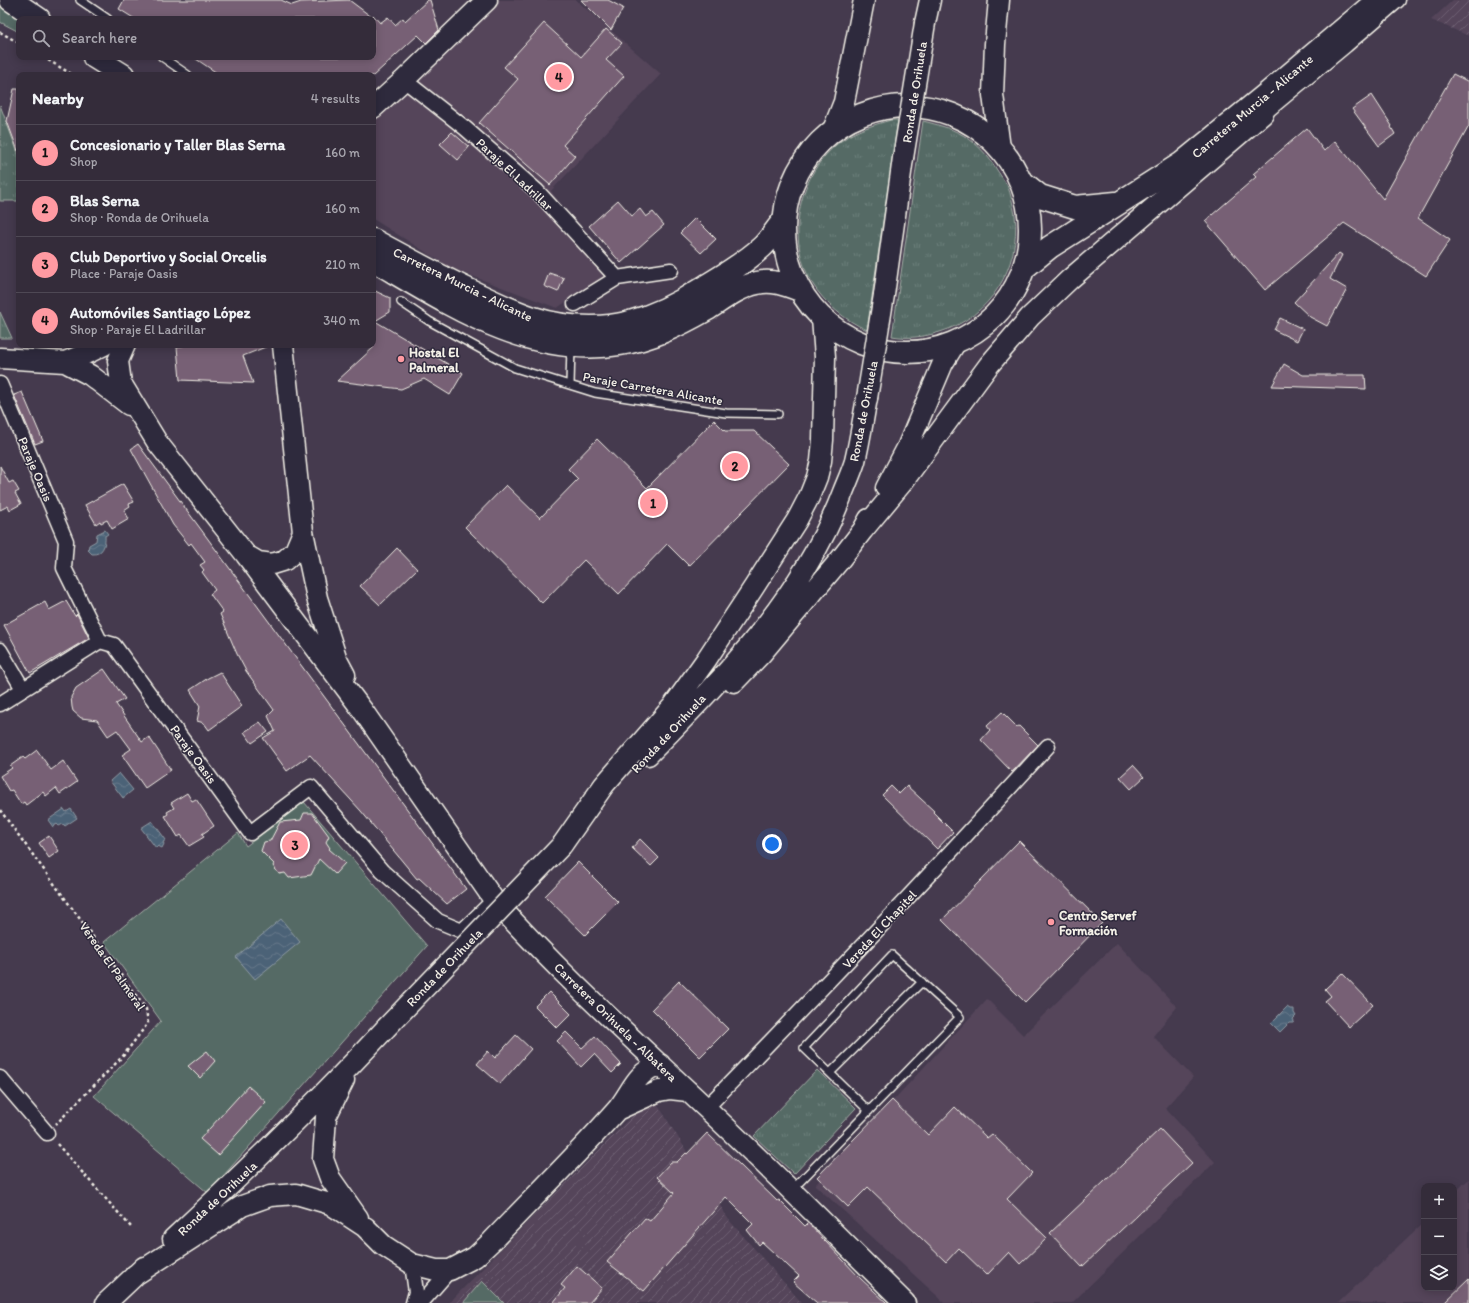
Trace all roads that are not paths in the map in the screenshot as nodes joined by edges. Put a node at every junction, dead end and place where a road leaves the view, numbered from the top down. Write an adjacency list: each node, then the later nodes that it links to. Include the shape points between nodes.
1 (11, 0): 9 (highway)
2 (80, 0): 10 (lane)
3 (487, 0): 19 (main road)
4 (864, 0): 23 (main road, via 844,102)
5 (930, 0): 56 (main road, Ronda de Orihuela, bridge, via 867,398 855,461 838,508 791,592 750,645)
6 (999, 0): 24 (main road, via 993,95)
7 (1378, 0): 12 (highway, Carretera Murcia - Alicante)
8 (1398, 0): 11 (street)
9 (35, 16)
10 (104, 16)
11 (1346, 45): 12 (street); 22 (street)
12 (1321, 48): 20 (highway, Carretera Murcia - Alicante)
13 (98, 60): 16 (highway)
14 (99, 60): 17 (highway)
15 (166, 60): 18 (lane)
16 (112, 72)
17 (118, 72)
18 (184, 72)
19 (404, 80): 21 (main road); 32 (street, Paraje El Ladrillar, via 465,128 536,191)
20 (1269, 92): 22 (main road); 26 (highway, Carretera Murcia - Alicante, via 1182,163)
21 (376, 105)
22 (1263, 114): 48 (main road, via 1070,279 1030,317 989,365 902,483)
23 (833, 130): 24 (highway, via 860,115 889,107 920,106 949,113 963,120 976,127); 27 (highway, via 804,160 787,199)
24 (1000, 148): 25 (highway)
25 (1020, 180): 26 (highway, Carretera Murcia - Alicante, via 1040,196 1075,207); 30 (highway, via 1027,201 1030,223 1029,246)
26 (1119, 202): 30 (highway, Carretera Murcia - Alicante, via 1050,247)
27 (784, 220): 28 (highway, Carretera Murcia - Alicante, via 764,245 687,298 645,318 603,327 578,327 535,319 451,282); 33 (highway, via 790,268)
28 (376, 242)
29 (376, 262): 38 (highway, Carretera Murcia - Alicante, via 498,327 540,341)
30 (1024, 268): 37 (highway, via 1013,291 998,312 979,329)
31 (671, 270): 32 (street)
32 (617, 278): 35 (street)
33 (800, 290): 36 (highway); 38 (highway, Carretera Murcia - Alicante, via 784,284 757,283 742,288 666,332 618,345)
34 (401, 302): 45 (lane, Paraje Carretera Alicante, via 429,321 515,368)
35 (575, 304)
36 (822, 318): 37 (highway, via 845,335 871,347 900,352 929,350); 58 (main road, via 825,357 823,440 818,472 809,497 690,683 604,785)
37 (956, 342): 48 (main road, via 943,363 907,448)
38 (571, 346): 45 (lane)
39 (98, 348): 43 (main road)
40 (283, 348): 49 (main road)
41 (122, 353): 46 (main road, via 121,383)
42 (0, 358): 43 (main road)
43 (64, 362): 46 (main road, via 90,375)
44 (0, 384): 51 (street, Paraje Oasis, via 66,541 64,568)
45 (570, 385): 47 (lane, Paraje Carretera Alicante, via 595,393 726,413)
46 (140, 413): 50 (main road, via 157,442)
47 (778, 414)
48 (863, 530): 56 (main road, via 761,654 707,708)
49 (303, 532): 50 (main road, via 295,551 285,560 272,564 258,562); 55 (main road, via 317,598 337,660)
50 (246, 555): 55 (main road)
51 (100, 641): 53 (street); 59 (street, Paraje Oasis, via 114,645 250,833 311,787 382,870 438,921 462,931)
52 (0, 650): 53 (street)
53 (23, 689): 54 (street)
54 (0, 704)
55 (363, 711): 59 (main road, Carretera Orihuela - Albatera)
56 (659, 744): 58 (main road, Ronda de Orihuela)
57 (1048, 746): 67 (street, Vereda El Chapitel, via 854,957)
58 (562, 845): 63 (main road, Ronda de Orihuela, bridge)
59 (494, 900): 61 (main road, Carretera Orihuela - Albatera)
60 (922, 982): 64 (lane); 64 (lane, via 892,955 804,1048); 69 (lane, via 960,1017)
61 (615, 1023): 62 (main road, Carretera Orihuela - Albatera); 68 (main road, via 632,1053 634,1069)
62 (660, 1064): 66 (main road, Carretera Orihuela - Albatera); 68 (main road, via 646,1092)
63 (350, 1067): 72 (main road, via 326,1117 323,1159 330,1178); 75 (main road, Ronda de Orihuela, via 255,1163)
64 (830, 1073): 69 (lane)
65 (0, 1078): 70 (street)
66 (688, 1091): 67 (main road, Carretera Orihuela - Albatera); 68 (main road, via 659,1091)
67 (706, 1108): 71 (main road, Carretera Orihuela - Albatera)
68 (617, 1110): 74 (main road, via 492,1241 475,1257)
69 (869, 1111): 71 (lane)
70 (47, 1133)
71 (792, 1191): 79 (main road, Carretera Orihuela - Albatera)
72 (365, 1227): 73 (main road, via 383,1245); 75 (main road, via 330,1204 296,1194 270,1196 242,1206)
73 (412, 1264): 74 (main road, via 436,1270); 77 (street, via 416,1292)
74 (450, 1270): 78 (street)
75 (135, 1275): 76 (main road, Ronda de Orihuela)
76 (106, 1303)
77 (413, 1303)
78 (421, 1303)
79 (905, 1303)

